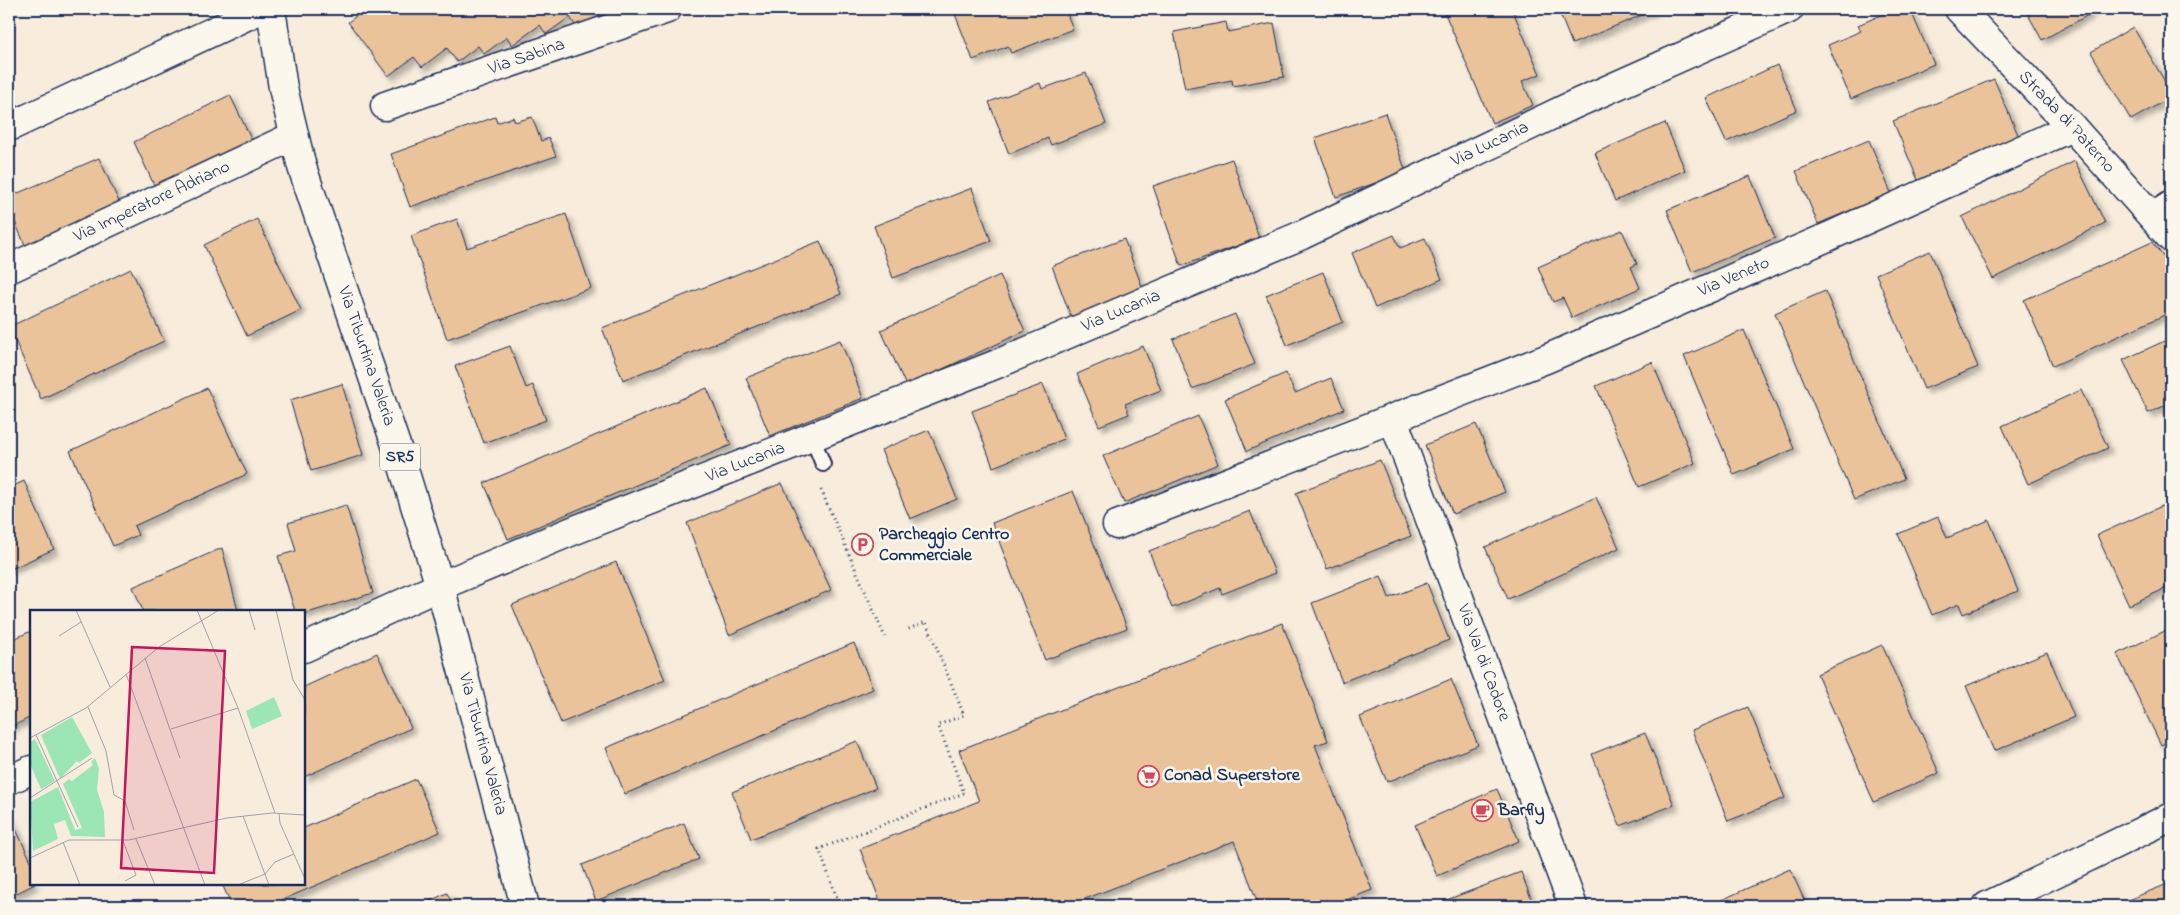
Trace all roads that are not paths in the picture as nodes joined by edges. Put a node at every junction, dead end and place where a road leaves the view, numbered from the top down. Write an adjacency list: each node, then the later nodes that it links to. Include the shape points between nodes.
1 (262, 9): 8 (street)
2 (271, 9): 9 (street, Via Tiburtina Valeria / SR5)
3 (667, 9): 6 (street, Via Sabina)
4 (1789, 9): 15 (street, Via Lucania, via 1573,105 1302,234 997,364)
5 (1959, 9): 7 (street, Strada di Paterno)
6 (385, 106)
7 (2072, 126): 11 (street, Strada di Paterno); 14 (street, Via Veneto, via 1830,236 1564,351)
8 (9, 127)
9 (294, 136): 13 (street, Via Imperatore Adriano); 18 (street, Via Tiburtina Valeria / SR5)
10 (2171, 197): 11 (lane)
11 (2148, 212): 12 (street, Strada di Paterno)
12 (2171, 238)
13 (9, 269)
14 (1393, 419): 17 (street, Via Veneto); 24 (street, Via Val di Cadore)
15 (812, 437): 16 (lane); 18 (street, Via Lucania)
16 (823, 464)
17 (1117, 525)
18 (440, 586): 19 (street, Via Lucania); 23 (street, Via Tiburtina Valeria / SR5)
19 (305, 648)
20 (30, 770): 21 (street)
21 (9, 780)
22 (2171, 817): 25 (street)
23 (525, 906)
24 (1573, 906)
25 (1987, 906)

